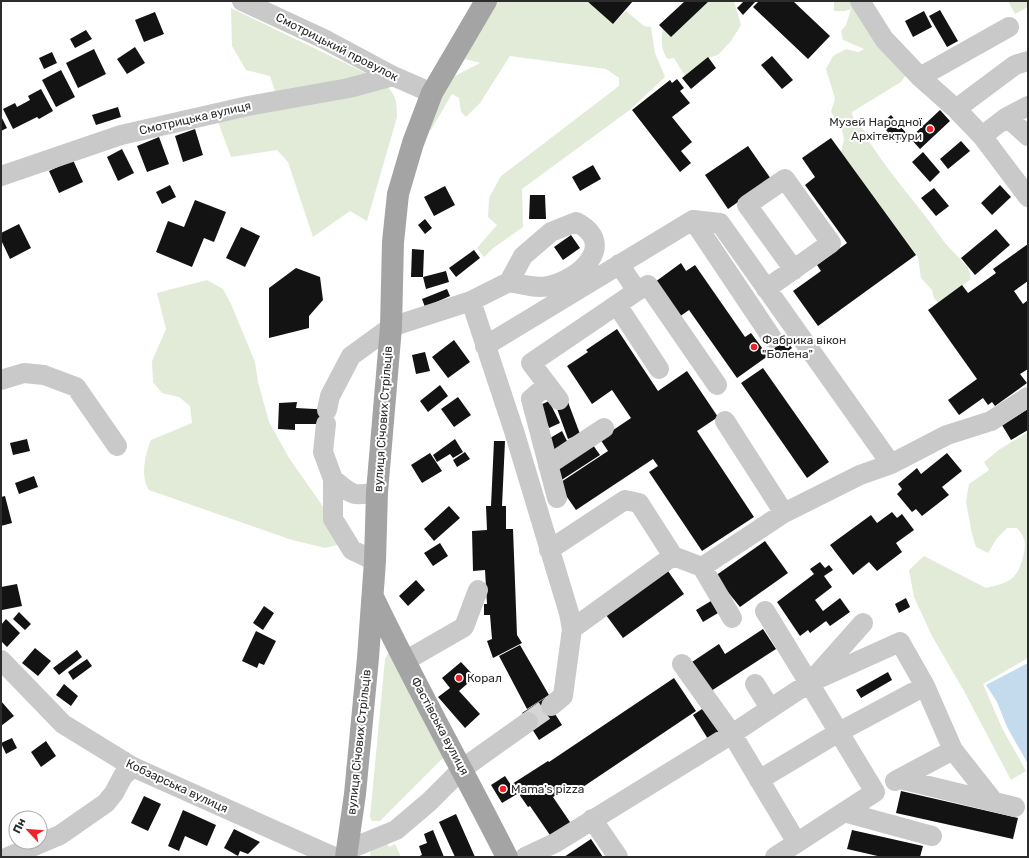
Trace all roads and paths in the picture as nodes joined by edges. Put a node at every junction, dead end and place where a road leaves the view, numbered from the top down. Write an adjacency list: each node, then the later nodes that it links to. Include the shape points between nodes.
1 (242, 1): 6 (street, Смотрицький провулок, via 324,39)
2 (486, 1): 8 (main road, вулиця Січових Стрільців)
3 (860, 1): 7 (street, via 884,40)
4 (1009, 27): 7 (street)
5 (1028, 61): 10 (street, via 1014,65)
6 (393, 76): 8 (street, Смотрицький провулок); 14 (street, Смотрицька вулиця, via 350,88 248,106 121,135)
7 (920, 76): 10 (street)
8 (432, 93): 24 (main road, вулиця Січових Стрільців, via 413,143 398,194 393,242)
9 (1028, 106): 11 (street)
10 (956, 109): 12 (street)
11 (1007, 117): 12 (street); 13 (street)
12 (982, 136): 15 (street)
13 (1028, 136)
14 (1, 176)
15 (1028, 197)
16 (693, 220): 17 (street); 20 (street, via 720,223); 25 (street)
17 (619, 264): 21 (street); 26 (street)
18 (794, 270): 20 (street)
19 (508, 282): 22 (street)
20 (766, 289): 34 (street)
21 (637, 291): 23 (street); 29 (street, via 648,285)
22 (470, 301): 24 (street); 26 (street)
23 (617, 305): 27 (street); 35 (street, via 531,363 553,392 531,400)
24 (391, 327): 36 (street, via 351,356 330,396 323,452); 37 (main road, вулиця Січових Стрільців)
25 (772, 338)
26 (485, 346): 40 (street)
27 (659, 369)
28 (1, 380): 33 (street, via 24,373 44,375 76,387)
29 (717, 385)
30 (1028, 397): 34 (street, via 991,421 947,435)
31 (725, 421): 39 (street)
32 (604, 428): 35 (street)
33 (117, 446)
34 (891, 464): 39 (street, via 860,475)
35 (548, 465): 38 (street)
36 (333, 478): 37 (street, via 350,494 360,496); 42 (street, via 333,519 352,550)
37 (377, 492): 42 (main road, вулиця Січових Стрільців)
38 (557, 498)
39 (784, 513): 43 (street)
40 (549, 550): 41 (street, via 625,500 640,503); 49 (street)
41 (674, 556): 43 (street); 49 (street)
42 (375, 561): 45 (main road, вулиця Січових Стрільців)
43 (702, 567): 47 (street)
44 (478, 590): 50 (street, via 464,627)
45 (373, 596): 50 (main road, Фастівська вулиця); 51 (main road, вулиця Січових Стрільців)
46 (766, 611): 54 (street)
47 (732, 618)
48 (863, 623): 54 (street)
49 (572, 629): 57 (street, via 563,696)
50 (401, 654): 51 (main road, via 392,644 381,645); 64 (main road, Фастівська вулиця)
51 (368, 658): 75 (main road, вулиця Січових Стрільців, via 355,794)
52 (1, 660): 63 (street, Кобзарська вулиця, via 63,724)
53 (682, 664): 61 (street)
54 (809, 683): 56 (street, via 900,642); 58 (street); 60 (street)
55 (755, 684): 58 (street)
56 (925, 686): 60 (street); 62 (street)
57 (550, 706)
58 (770, 708): 61 (street)
59 (528, 722): 64 (street)
60 (839, 732): 66 (street); 67 (street)
61 (732, 734): 66 (street); 71 (street)
62 (952, 750): 65 (street); 68 (street)
63 (132, 767): 74 (street, via 122,776 106,804 60,835); 75 (street, Кобзарська вулиця)
64 (462, 769): 75 (street, via 396,830); 77 (main road, Фастівська вулиця)
65 (900, 778): 67 (street); 68 (street)
66 (759, 780): 73 (street)
67 (875, 792): 70 (street)
68 (994, 802): 69 (street)
69 (1015, 807)
70 (844, 812): 72 (street); 73 (street)
71 (592, 819): 78 (street, via 555,843); 79 (street)
72 (932, 836)
73 (797, 843): 76 (street)
74 (19, 855)
75 (342, 855)
76 (778, 856)
77 (506, 857)
78 (525, 857)
79 (618, 857)

